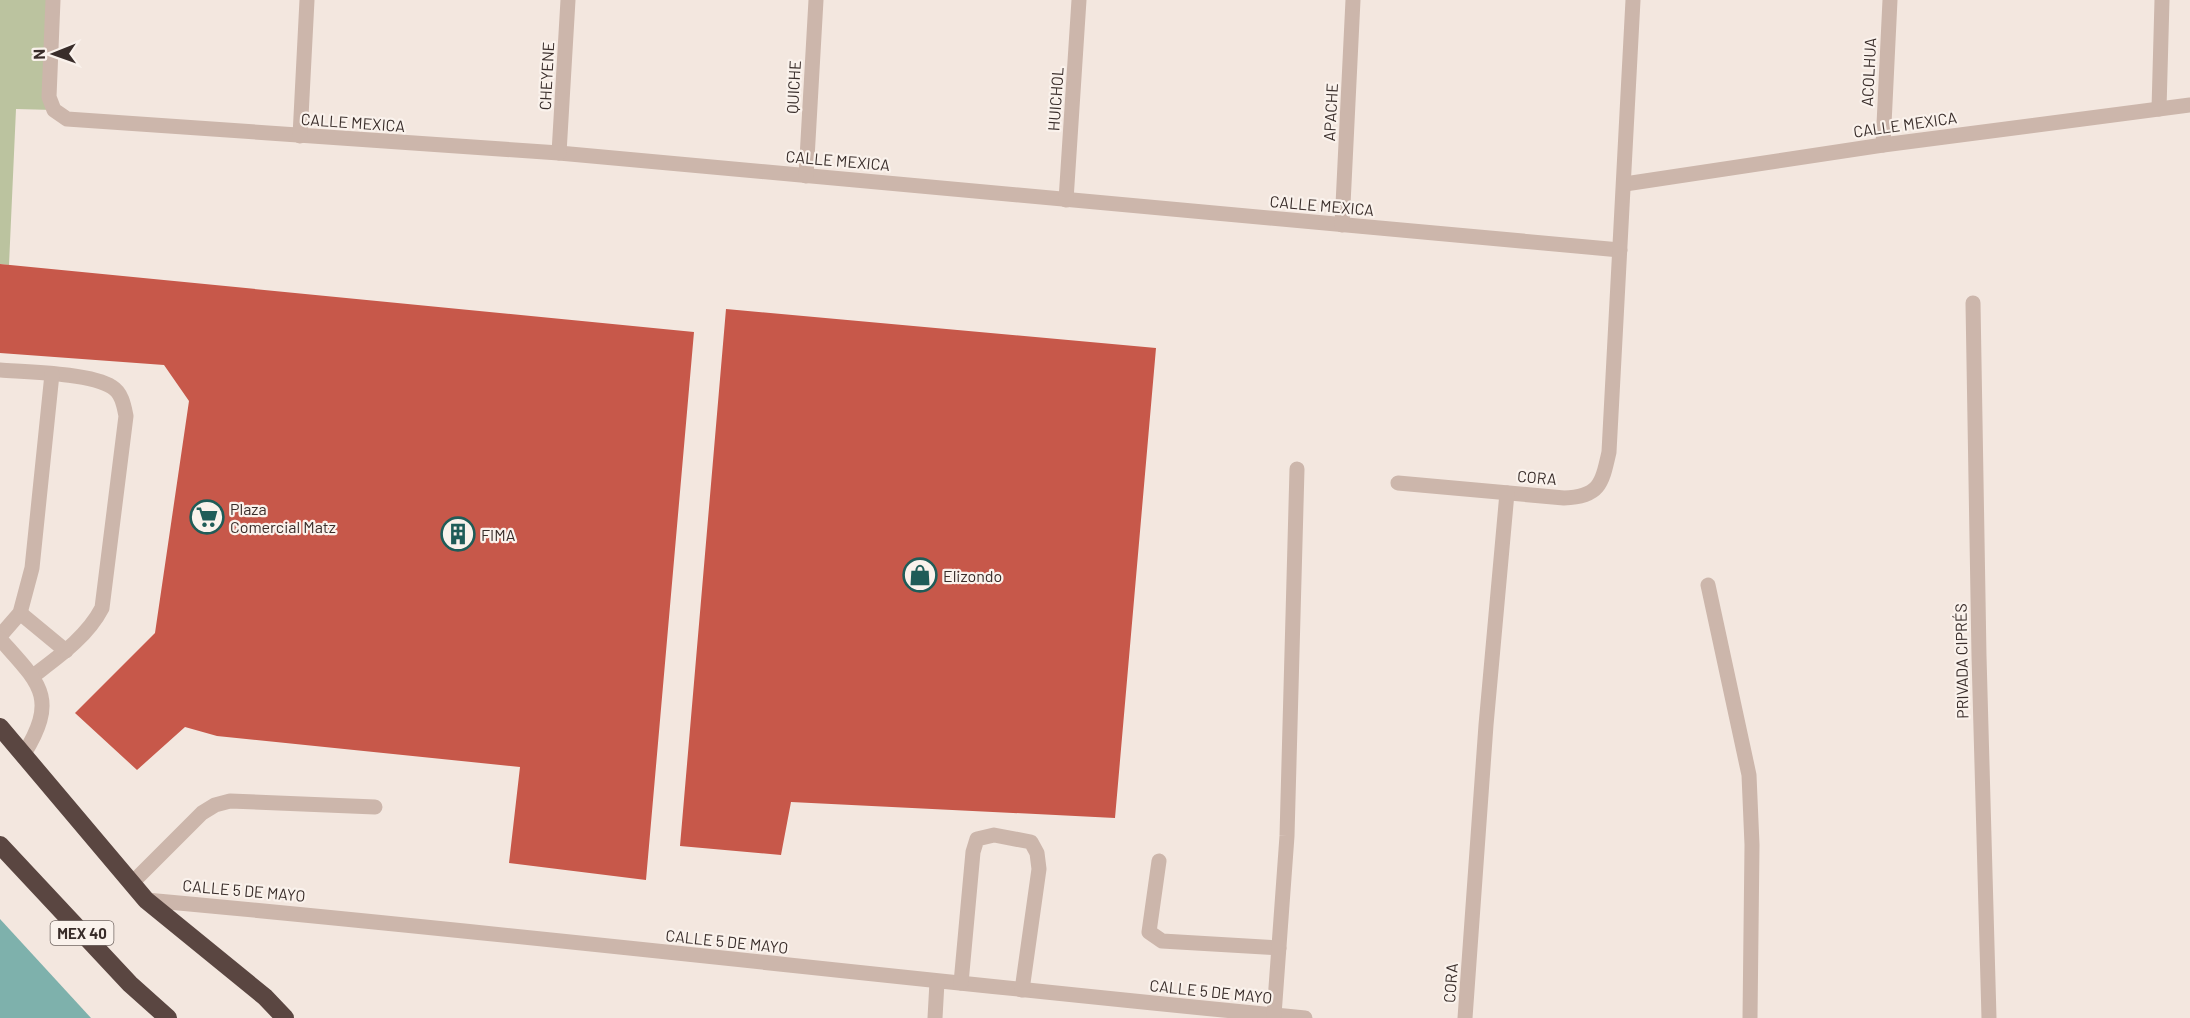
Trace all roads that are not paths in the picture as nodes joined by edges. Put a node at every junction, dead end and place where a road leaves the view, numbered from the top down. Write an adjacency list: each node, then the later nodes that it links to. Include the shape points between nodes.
1 (53, 0): 12 (street, CALLE MEXICA, via 49,97 54,110 67,119)
2 (307, 0): 12 (street)
3 (568, 0): 14 (street, CHEYENE)
4 (816, 0): 15 (street, QUICHE)
5 (1079, 0): 17 (street, HUICHOL)
6 (1353, 0): 18 (street, APACHE)
7 (1633, 0): 16 (street, CORA)
8 (1890, 0): 13 (street, ACOLHUA)
9 (2162, 0): 11 (street)
10 (2190, 105): 11 (street, CALLE MEXICA)
11 (2159, 109): 13 (street, CALLE MEXICA)
12 (300, 136): 14 (street, CALLE MEXICA)
13 (1883, 145): 16 (street, CALLE MEXICA)
14 (559, 153): 15 (street, CALLE MEXICA)
15 (806, 176): 17 (street, CALLE MEXICA)
16 (1625, 184): 19 (street, CORA)
17 (1066, 200): 18 (street, CALLE MEXICA)
18 (1342, 225): 19 (street, CALLE MEXICA)
19 (1620, 250): 25 (street, CORA, via 1609,452 1604,474 1596,490 1581,497)
20 (1974, 303): 49 (street, PRIVADA CIPRÉS, via 1978,656)
21 (0, 370): 22 (street)
22 (52, 374): 27 (street, via 32,567); 29 (street, via 113,387 123,400 126,416 102,608 95,622)
23 (1296, 469): 38 (street, via 1287,836)
24 (1398, 483): 25 (street)
25 (1507, 493): 47 (street, CORA)
26 (1708, 585): 48 (street, via 1749,775)
27 (20, 613): 28 (street); 29 (street)
28 (0, 637): 30 (street)
29 (66, 651): 30 (street)
30 (33, 676): 32 (street, via 43,705 39,730)
31 (0, 727): 32 (highway)
32 (24, 754): 36 (highway)
33 (375, 807): 36 (street, via 230,801 214,805)
34 (0, 845): 43 (highway, MEX 40, via 130,984)
35 (1159, 861): 38 (street, via 1149,932 1162,941)
36 (132, 884): 37 (highway)
37 (146, 900): 39 (street, CALLE 5 DE MAYO, via 417,924); 44 (highway, via 265,997)
38 (1279, 948): 42 (street)
39 (937, 982): 40 (street, CALLE 5 DE MAYO); 45 (street)
40 (962, 983): 41 (street, CALLE 5 DE MAYO); 41 (street, via 973,852 977,838 994,835 1030,842 1038,861)
41 (1022, 990): 42 (street, CALLE 5 DE MAYO)
42 (1274, 1015): 46 (street, CALLE 5 DE MAYO)
43 (168, 1018)
44 (285, 1018)
45 (935, 1018)
46 (1305, 1018)
47 (1465, 1018)
48 (1750, 1018)
49 (1989, 1018)

